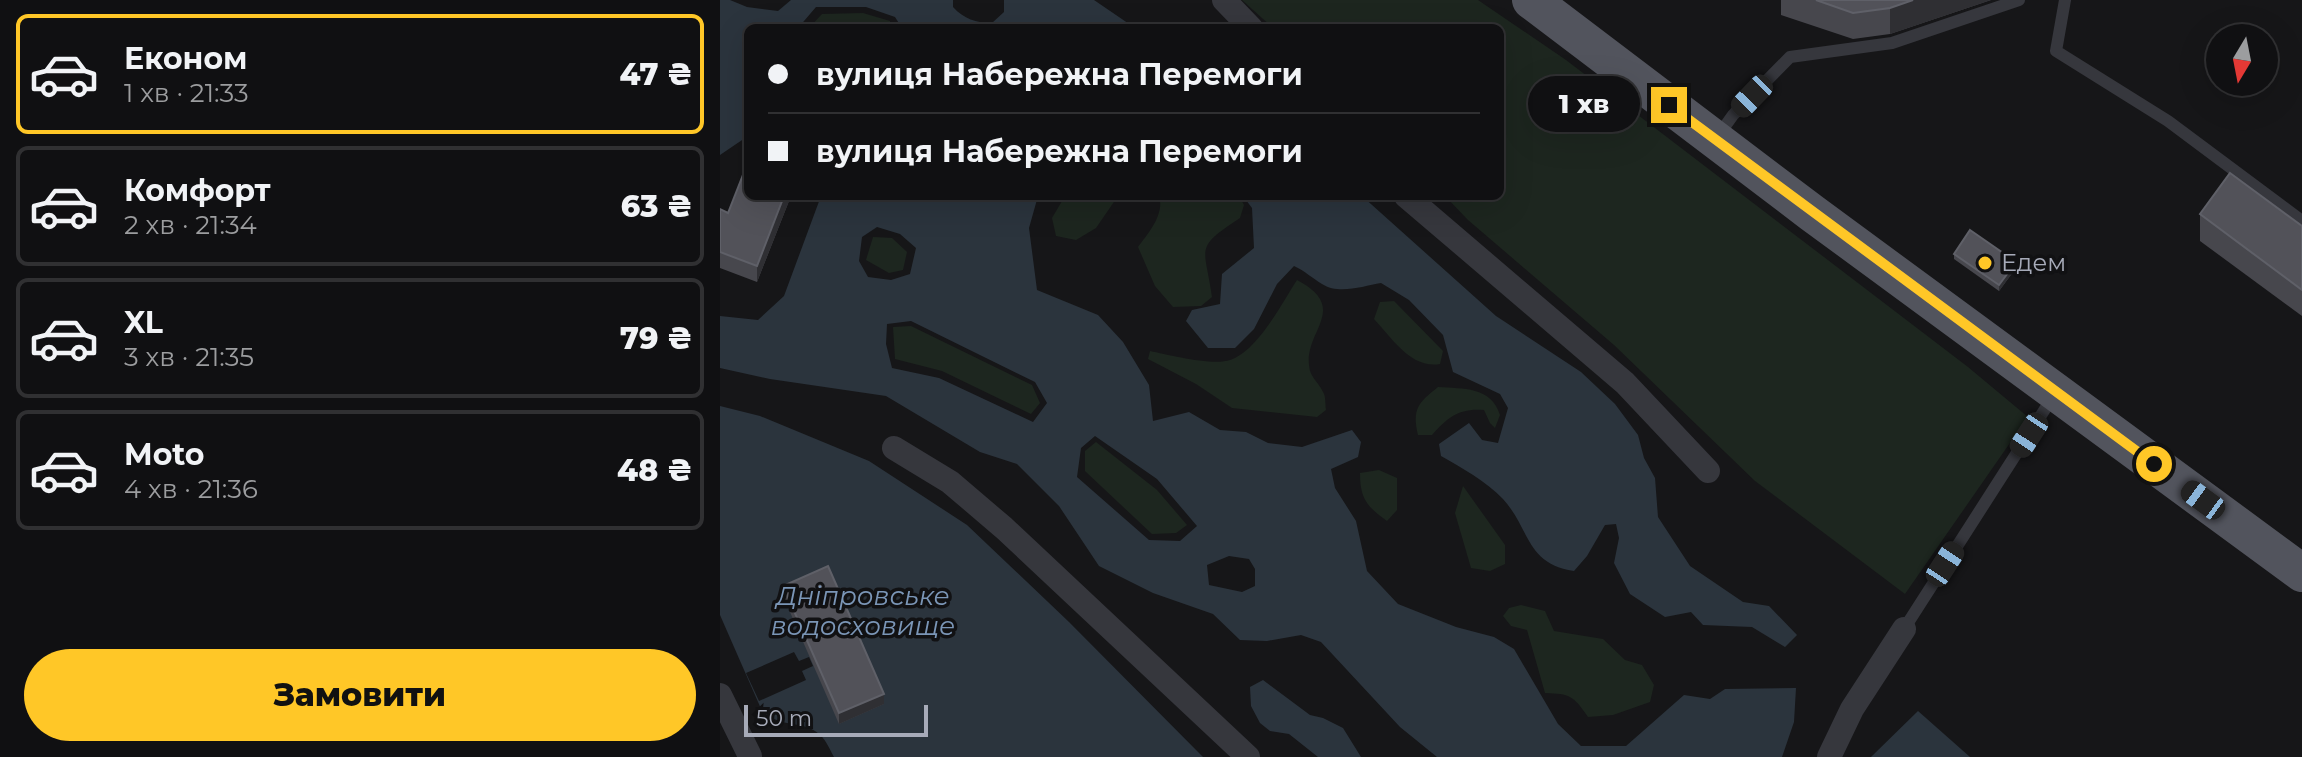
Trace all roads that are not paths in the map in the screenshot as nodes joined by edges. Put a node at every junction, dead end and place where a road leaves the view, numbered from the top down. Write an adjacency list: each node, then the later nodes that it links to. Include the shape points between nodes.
1 (1224, 0): 5 (street)
2 (1531, 0): 6 (main road)
3 (2019, 0): 6 (lane, via 1892,43 1790,57)
4 (2065, 0): 8 (lane, via 2056,51 2168,121)
5 (1247, 24)
6 (1714, 140): 9 (main road)
7 (1411, 200): 11 (street, via 1625,383)
8 (2302, 221)
9 (2055, 392): 12 (main road); 13 (lane)
10 (894, 448): 16 (street, via 950,482 1004,528)
11 (1708, 471)
12 (2302, 573)
13 (1904, 629): 17 (street, via 1852,709)
14 (720, 695): 15 (street)
15 (750, 756)
16 (1248, 757)
17 (1829, 757)

